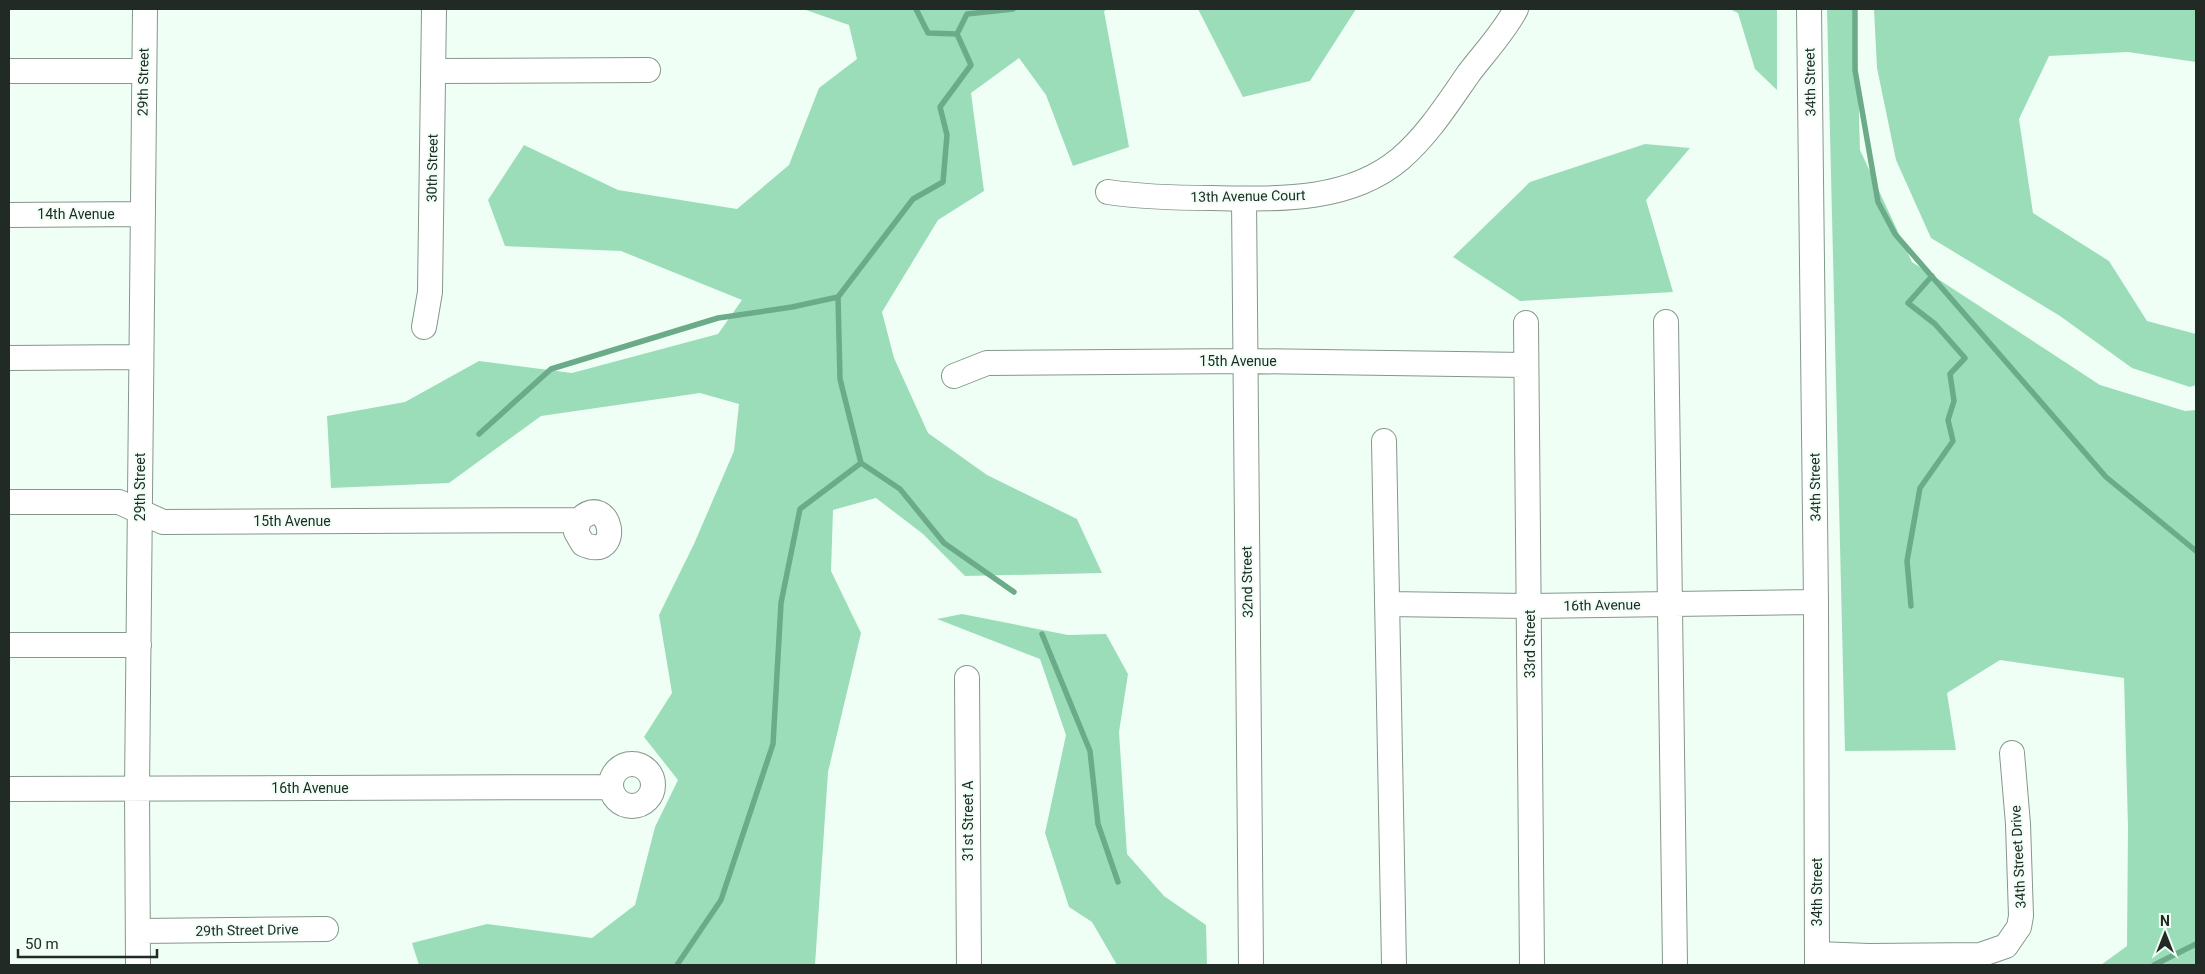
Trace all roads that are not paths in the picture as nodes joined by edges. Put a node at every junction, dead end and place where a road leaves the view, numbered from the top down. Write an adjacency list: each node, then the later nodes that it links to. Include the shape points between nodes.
1 (145, 9): 7 (street, 29th Street)
2 (434, 9): 8 (street, 30th Street)
3 (1516, 9): 10 (street, 13th Avenue Court, via 1435,121 1399,159 1377,174 1339,190)
4 (1810, 9): 25 (street, 34th Street)
5 (648, 70): 8 (street)
6 (9, 71): 7 (street)
7 (143, 71): 12 (street, 29th Street)
8 (434, 71): 15 (street, 30th Street, via 430,292)
9 (1108, 192): 10 (street, 13th Avenue Court, via 1143,197)
10 (1244, 199): 18 (street, 32nd Street)
11 (9, 214): 12 (street, 14th Avenue)
12 (143, 214): 16 (street, 29th Street)
13 (1666, 322): 27 (street)
14 (1526, 323): 19 (street, 33rd Street)
15 (424, 327)
16 (140, 357): 17 (street); 23 (street, 29th Street)
17 (9, 358)
18 (1245, 361): 19 (street, 15th Avenue); 20 (street, 15th Avenue, via 986,363); 41 (street, 32nd Street)
19 (1525, 365): 28 (street, 33rd Street)
20 (954, 376)
21 (1384, 441): 26 (street)
22 (9, 502): 23 (street, 15th Avenue, via 119,502)
23 (140, 510): 24 (street, 15th Avenue, via 164,522); 30 (street, 29th Street)
24 (579, 520)
25 (1816, 602): 27 (street, 16th Avenue); 38 (street, 34th Street)
26 (1387, 604): 28 (street, 16th Avenue); 42 (street)
27 (1669, 604): 28 (street, 16th Avenue); 44 (street)
28 (1530, 606): 43 (street, 33rd Street)
29 (9, 645): 30 (street)
30 (139, 645): 35 (street, 29th Street)
31 (967, 678): 40 (street, 31st Street A)
32 (2012, 753): 38 (street, 34th Street Drive, via 2021,916 2019,927 2006,946 1980,955)
33 (611, 787): 35 (street, 16th Avenue)
34 (9, 789): 35 (street, 16th Avenue)
35 (137, 789): 37 (street, 29th Street)
36 (326, 929): 37 (street, 29th Street Drive)
37 (138, 931): 39 (street, 29th Street)
38 (1817, 960)
39 (138, 965)
40 (969, 965)
41 (1250, 965)
42 (1394, 965)
43 (1532, 965)
44 (1675, 965)

